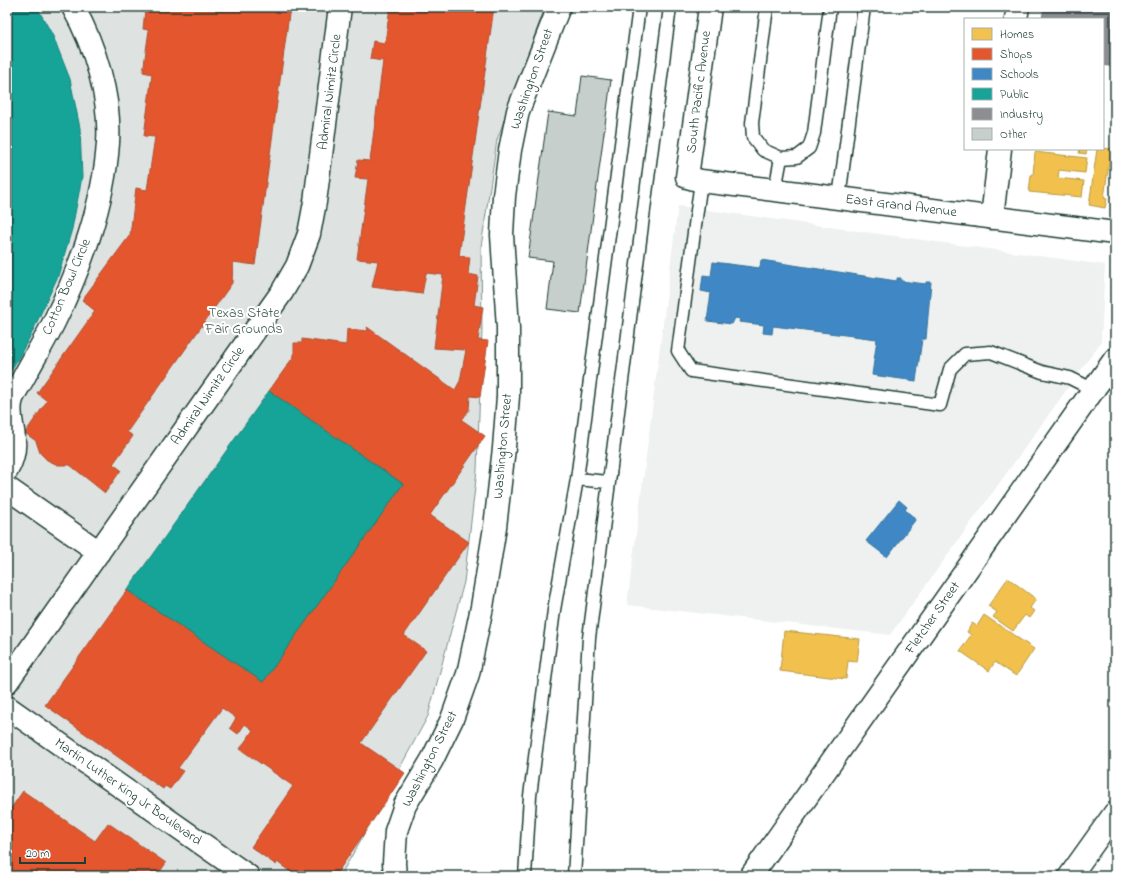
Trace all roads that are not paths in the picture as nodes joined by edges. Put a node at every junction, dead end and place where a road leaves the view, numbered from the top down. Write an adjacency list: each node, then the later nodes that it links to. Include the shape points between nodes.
1 (73, 7): 21 (street, Cotton Bowl Circle, via 97,61 106,102 108,142 104,177 80,264 53,324 12,400 10,419 14,441 12,461)
2 (340, 7): 25 (street, Admiral Nimitz Circle, via 316,202 309,234 297,266 282,292)
3 (559, 7): 30 (street, Washington Street, via 518,111 504,196 502,235 508,328 508,396 504,448 482,607 468,674 452,719 432,760 405,805 396,831)
4 (639, 7): 22 (lane)
5 (670, 7): 23 (lane)
6 (710, 7): 14 (street, South Pacific Avenue)
7 (767, 7): 13 (lane, via 752,123 753,137 763,150)
8 (830, 7): 13 (lane, via 814,133 809,148 797,157)
9 (864, 7): 16 (lane)
10 (1018, 7): 11 (street)
11 (1016, 18)
12 (1000, 150): 17 (street)
13 (781, 158): 15 (lane)
14 (694, 179): 15 (street, East Grand Avenue); 20 (lane, via 678,351 692,371 940,404 950,369 965,354 991,352 1042,372 1070,378)
15 (775, 190): 16 (street, East Grand Avenue)
16 (839, 198): 17 (street, East Grand Avenue)
17 (992, 218): 18 (street, East Grand Avenue)
18 (1115, 233)
19 (1115, 359): 20 (street, Fletcher Street)
20 (1094, 390): 33 (street, Fletcher Street)
21 (7, 470)
22 (576, 479): 23 (lane); 31 (lane, via 554,610 530,796)
23 (608, 482): 32 (lane, via 589,638)
24 (7, 488): 25 (street)
25 (98, 552): 26 (street, Admiral Nimitz Circle)
26 (7, 682)
27 (7, 707): 29 (street, Martin Luther King Jr Boulevard)
28 (1115, 813): 34 (street)
29 (248, 876)
30 (395, 876)
31 (525, 876)
32 (574, 876)
33 (751, 876)
34 (1070, 876)

